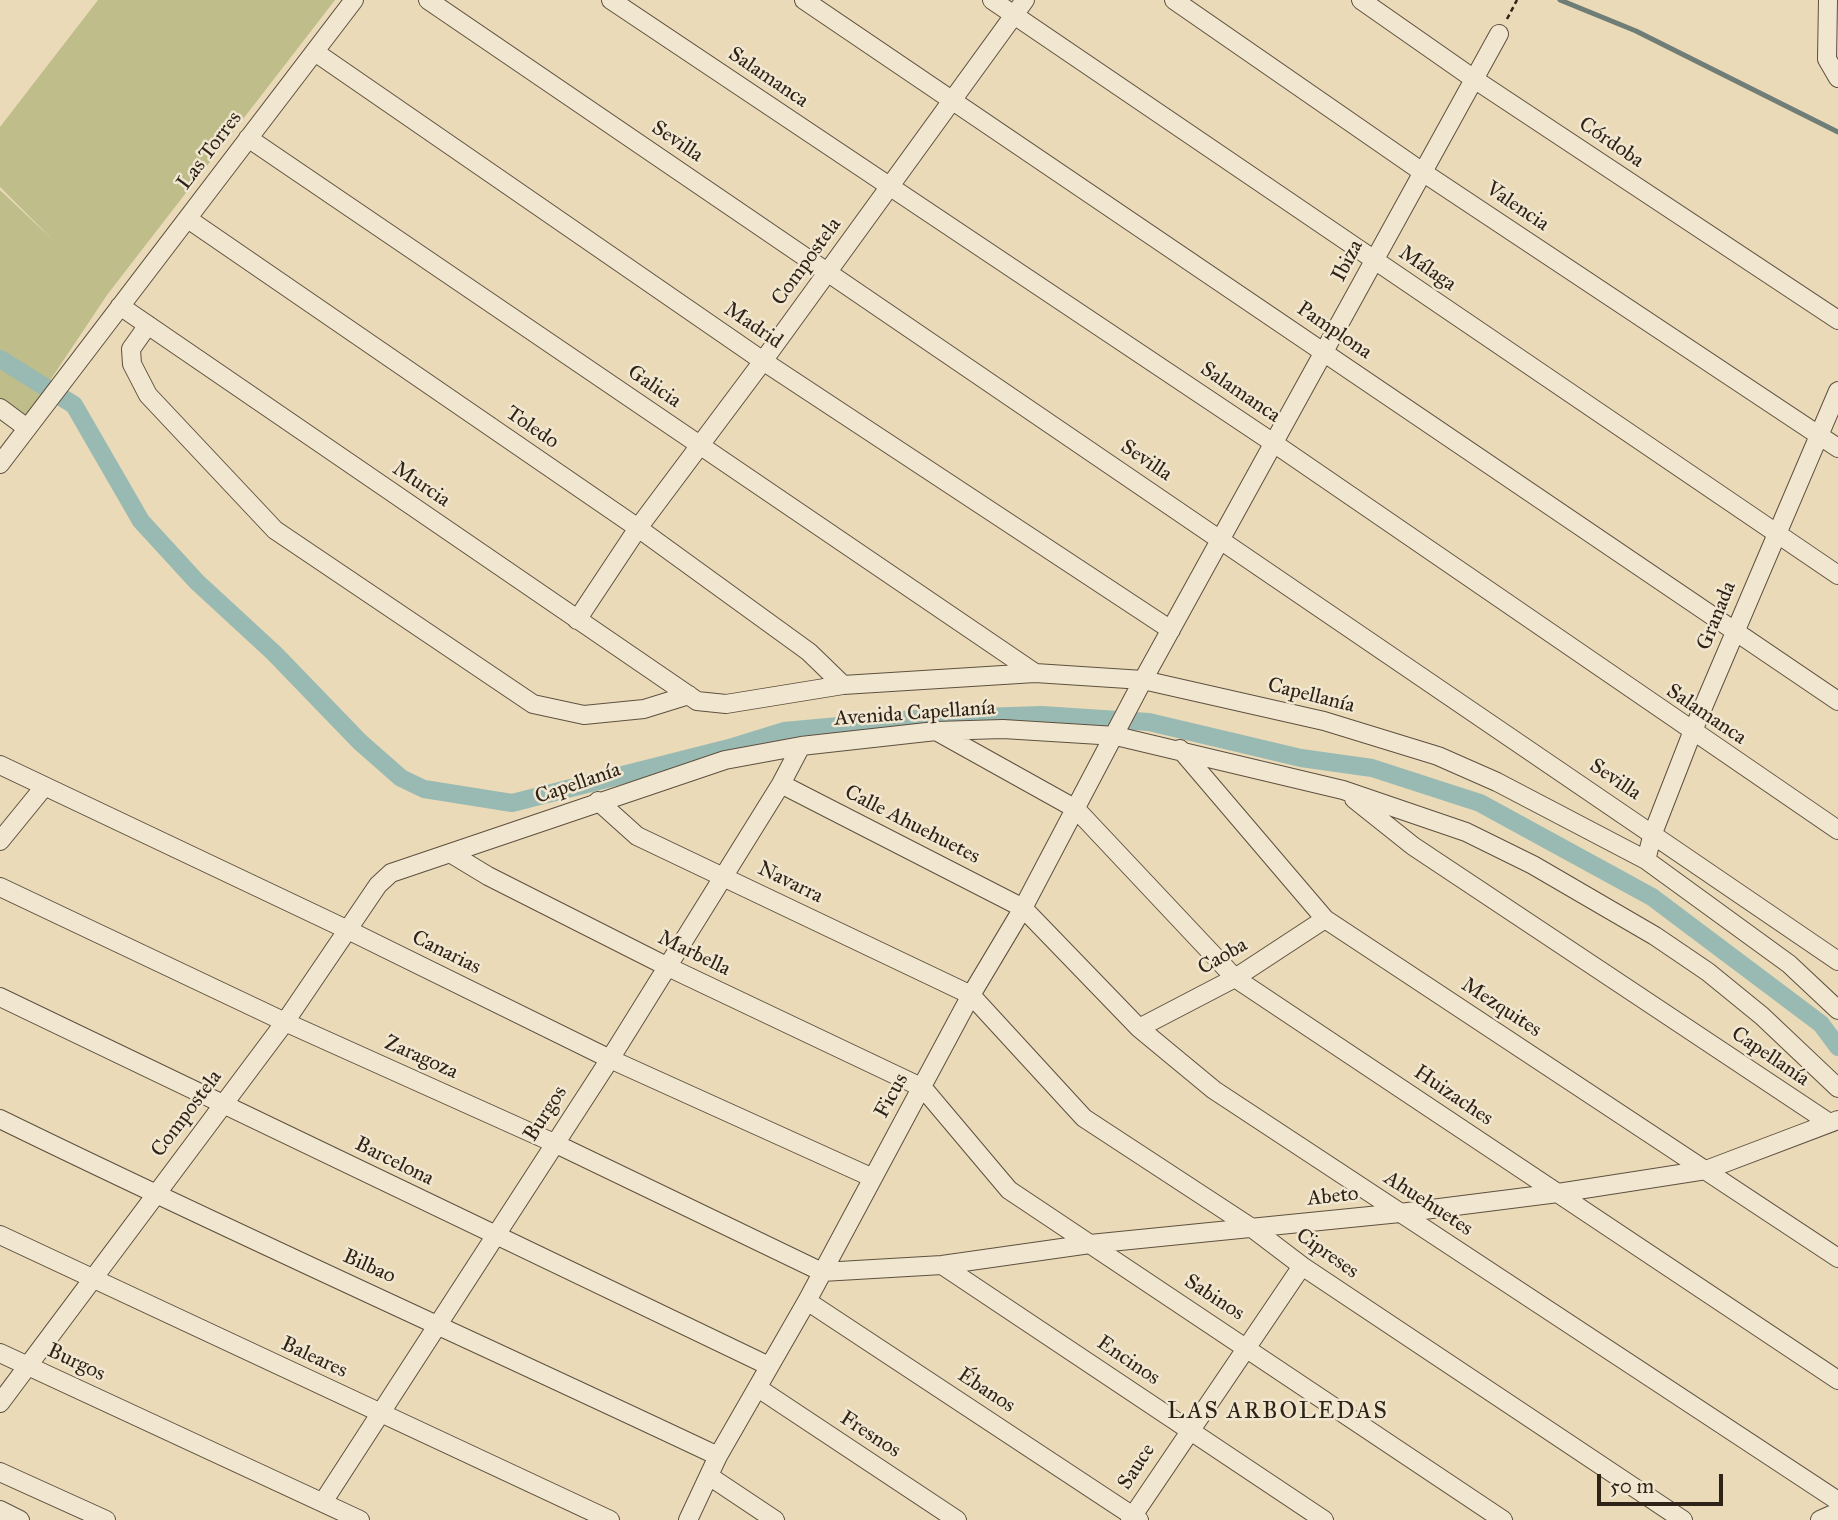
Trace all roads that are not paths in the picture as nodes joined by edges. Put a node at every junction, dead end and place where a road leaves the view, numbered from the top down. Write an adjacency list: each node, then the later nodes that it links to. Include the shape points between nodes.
1 (354, 0): 12 (street, Las Torres)
2 (428, 0): 21 (street, Sevilla)
3 (611, 0): 18 (street, Salamanca)
4 (804, 0): 15 (street, Pamplona)
5 (992, 0): 10 (street, Málaga)
6 (1025, 0): 10 (street, Compostela)
7 (1174, 0): 17 (street, Valencia)
8 (1361, 0): 14 (street, Córdoba)
9 (1828, 0): 13 (street, via 1827,59)
10 (1014, 15): 15 (street, Compostela); 20 (street, Málaga)
11 (1499, 34): 14 (street, Ibiza)
12 (315, 52): 16 (street, Las Torres); 26 (street, Madrid)
13 (1838, 78)
14 (1474, 79): 17 (street, Ibiza); 23 (street, Córdoba)
15 (951, 99): 18 (street, Compostela); 25 (street, Pamplona)
16 (248, 138): 19 (street, Las Torres); 32 (street, Galicia)
17 (1421, 171): 20 (street, Ibiza); 30 (street, Valencia)
18 (890, 187): 21 (street, Compostela); 31 (street, Salamanca)
19 (188, 219): 22 (street, Las Torres); 35 (street, Toledo)
20 (1373, 260): 25 (street, Ibiza); 36 (street, Málaga)
21 (828, 273): 26 (street, Compostela); 37 (street, Sevilla)
22 (120, 306): 24 (street, Murcia); 29 (street, Las Torres)
23 (1838, 320)
24 (148, 325): 39 (street, Murcia); 45 (street, via 131,349 132,364 148,395 275,530 533,704 584,715)
25 (1326, 353): 31 (street, Ibiza); 41 (street, Pamplona)
26 (763, 361): 32 (street, Compostela); 40 (street, Madrid)
27 (1838, 391): 30 (street, Granada)
28 (0, 408): 29 (street)
29 (27, 428): 34 (street)
30 (1821, 436): 33 (street, Valencia); 36 (street, Granada)
31 (1275, 444): 37 (street, Ibiza); 49 (street, Salamanca)
32 (698, 445): 35 (street, Compostela); 42 (street, Galicia)
33 (1838, 448)
34 (0, 464)
35 (638, 528): 39 (street, Compostela); 43 (street, Toledo, via 809,652)
36 (1775, 533): 38 (street, Málaga); 41 (street, Granada)
37 (1221, 539): 40 (street, Ibiza); 59 (street, Sevilla)
38 (1838, 575)
39 (577, 620): 45 (street, Murcia)
40 (1171, 630): 44 (street, Ibiza)
41 (1736, 631): 46 (street, Pamplona); 49 (street, Granada)
42 (1035, 673): 43 (street, Capellanía); 44 (street, Capellanía)
43 (843, 685): 45 (street, Capellanía, via 726,704)
44 (1140, 687): 48 (street, Ficus); 62 (street, Capellanía, via 1324,721 1438,757 1497,782)
45 (693, 698)
46 (1838, 701)
47 (936, 731): 48 (street, Avenida Capellanía); 50 (street, Avenida Capellanía); 57 (street, Huizaches)
48 (1118, 731): 51 (street, Capellanía); 57 (street, Ficus)
49 (1692, 733): 58 (street, Salamanca); 59 (street, Granada)
50 (801, 746): 53 (street, Burgos); 56 (street, Capellanía, via 725,760)
51 (1180, 749): 55 (street, Capellanía); 67 (street, Mezquites)
52 (0, 765): 54 (street, Canarias)
53 (781, 784): 63 (street, Burgos); 66 (street, Calle Ahuehuetes)
54 (44, 787): 60 (street); 68 (street, Canarias)
55 (1343, 790): 79 (street, Capellanía, via 1466,832 1533,864 1655,936 1762,1016); 82 (street, Capellanía, via 1413,846)
56 (598, 801): 61 (street, Capellanía); 63 (street, Navarra, via 637,836)
57 (1076, 809): 66 (street, Ficus); 71 (street, Huizaches)
58 (1838, 831)
59 (1653, 833): 62 (street, Granada); 69 (street, Sevilla)
60 (0, 841)
61 (450, 853): 64 (street, Capellanía, via 391,873); 70 (street, Marbella)
62 (1646, 860): 74 (street, Capellanía, via 1789,964)
63 (723, 876): 70 (street, Burgos); 72 (street, Navarra)
64 (378, 886): 68 (street, Compostela)
65 (0, 887): 75 (street, Zaragoza)
66 (1023, 908): 72 (street, Ficus); 76 (street, Ahuehuetes)
67 (1325, 919): 71 (street, Caoba); 84 (street, Mezquites)
68 (348, 930): 75 (street, Compostela); 77 (street, Canarias)
69 (1838, 961)
70 (666, 966): 77 (street, Burgos); 78 (street, Marbella)
71 (1236, 978): 76 (street, Caoba); 86 (street, Huizaches)
72 (971, 995): 78 (street, Ficus); 89 (street, Cipreses, via 1084,1118)
73 (0, 997): 80 (street, Barcelona)
74 (1838, 1010)
75 (285, 1022): 80 (street, Compostela); 83 (street, Zaragoza)
76 (1139, 1028): 88 (street, Ahuehuetes, via 1214,1090)
77 (610, 1059): 83 (street, Burgos); 85 (street, Canarias)
78 (923, 1088): 85 (street, Ficus); 92 (street, Sabinos, via 1009,1190)
79 (1838, 1088)
80 (222, 1105): 87 (street, Compostela); 91 (street, Barcelona)
81 (0, 1119): 87 (street, Bilbao)
82 (1833, 1121): 84 (street, Abeto)
83 (554, 1143): 91 (street, Burgos); 96 (street, Zaragoza)
84 (1706, 1170): 86 (street, Abeto); 93 (street, Mezquites)
85 (873, 1178): 96 (street, Ficus)
86 (1558, 1193): 88 (street, Abeto); 104 (street, Huizaches)
87 (154, 1195): 97 (street, Compostela); 99 (street, Bilbao)
88 (1399, 1213): 89 (street, Abeto); 112 (street, Ahuehuetes)
89 (1252, 1228): 92 (street, Abeto); 95 (street, Cipreses)
90 (0, 1235): 97 (street, Baleares)
91 (496, 1235): 99 (street, Burgos); 103 (street, Barcelona)
92 (1090, 1244): 94 (street, Abeto); 100 (street, Sabinos)
93 (1838, 1258)
94 (942, 1265): 96 (street, Abeto); 108 (street, Encinos)
95 (1302, 1266): 100 (street, Sauce); 126 (street, Cipreses)
96 (822, 1272): 98 (street, Ficus)
97 (92, 1279): 102 (street, Compostela); 107 (street, Baleares)
98 (807, 1301): 103 (street, Ficus); 116 (street, Ébanos)
99 (439, 1324): 107 (street, Burgos); 109 (street, Bilbao)
100 (1246, 1346): 108 (street, Sauce); 125 (street, Sabinos)
101 (0, 1353): 102 (street, Burgos)
102 (27, 1366): 106 (street, Compostela); 113 (street, Burgos)
103 (769, 1366): 105 (street, Ficus)
104 (1838, 1380)
105 (758, 1388): 109 (street, Ficus); 123 (street, Fresnos)
106 (0, 1402)
107 (377, 1413): 113 (street, Burgos); 120 (street, Baleares)
108 (1189, 1429): 116 (street, Sauce); 124 (street, Encinos)
109 (718, 1456): 111 (street, Ficus)
110 (0, 1472): 118 (street)
111 (709, 1476): 121 (street, Ficus); 122 (street)
112 (1838, 1501)
113 (323, 1502): 119 (street, Burgos)
114 (0, 1510): 117 (street)
115 (1838, 1512): 127 (street)
116 (1134, 1519)
117 (20, 1520)
118 (106, 1520)
119 (360, 1520)
120 (610, 1520)
121 (688, 1520)
122 (775, 1520)
123 (957, 1520)
124 (1324, 1520)
125 (1503, 1520)
126 (1683, 1520)
127 (1820, 1520)

